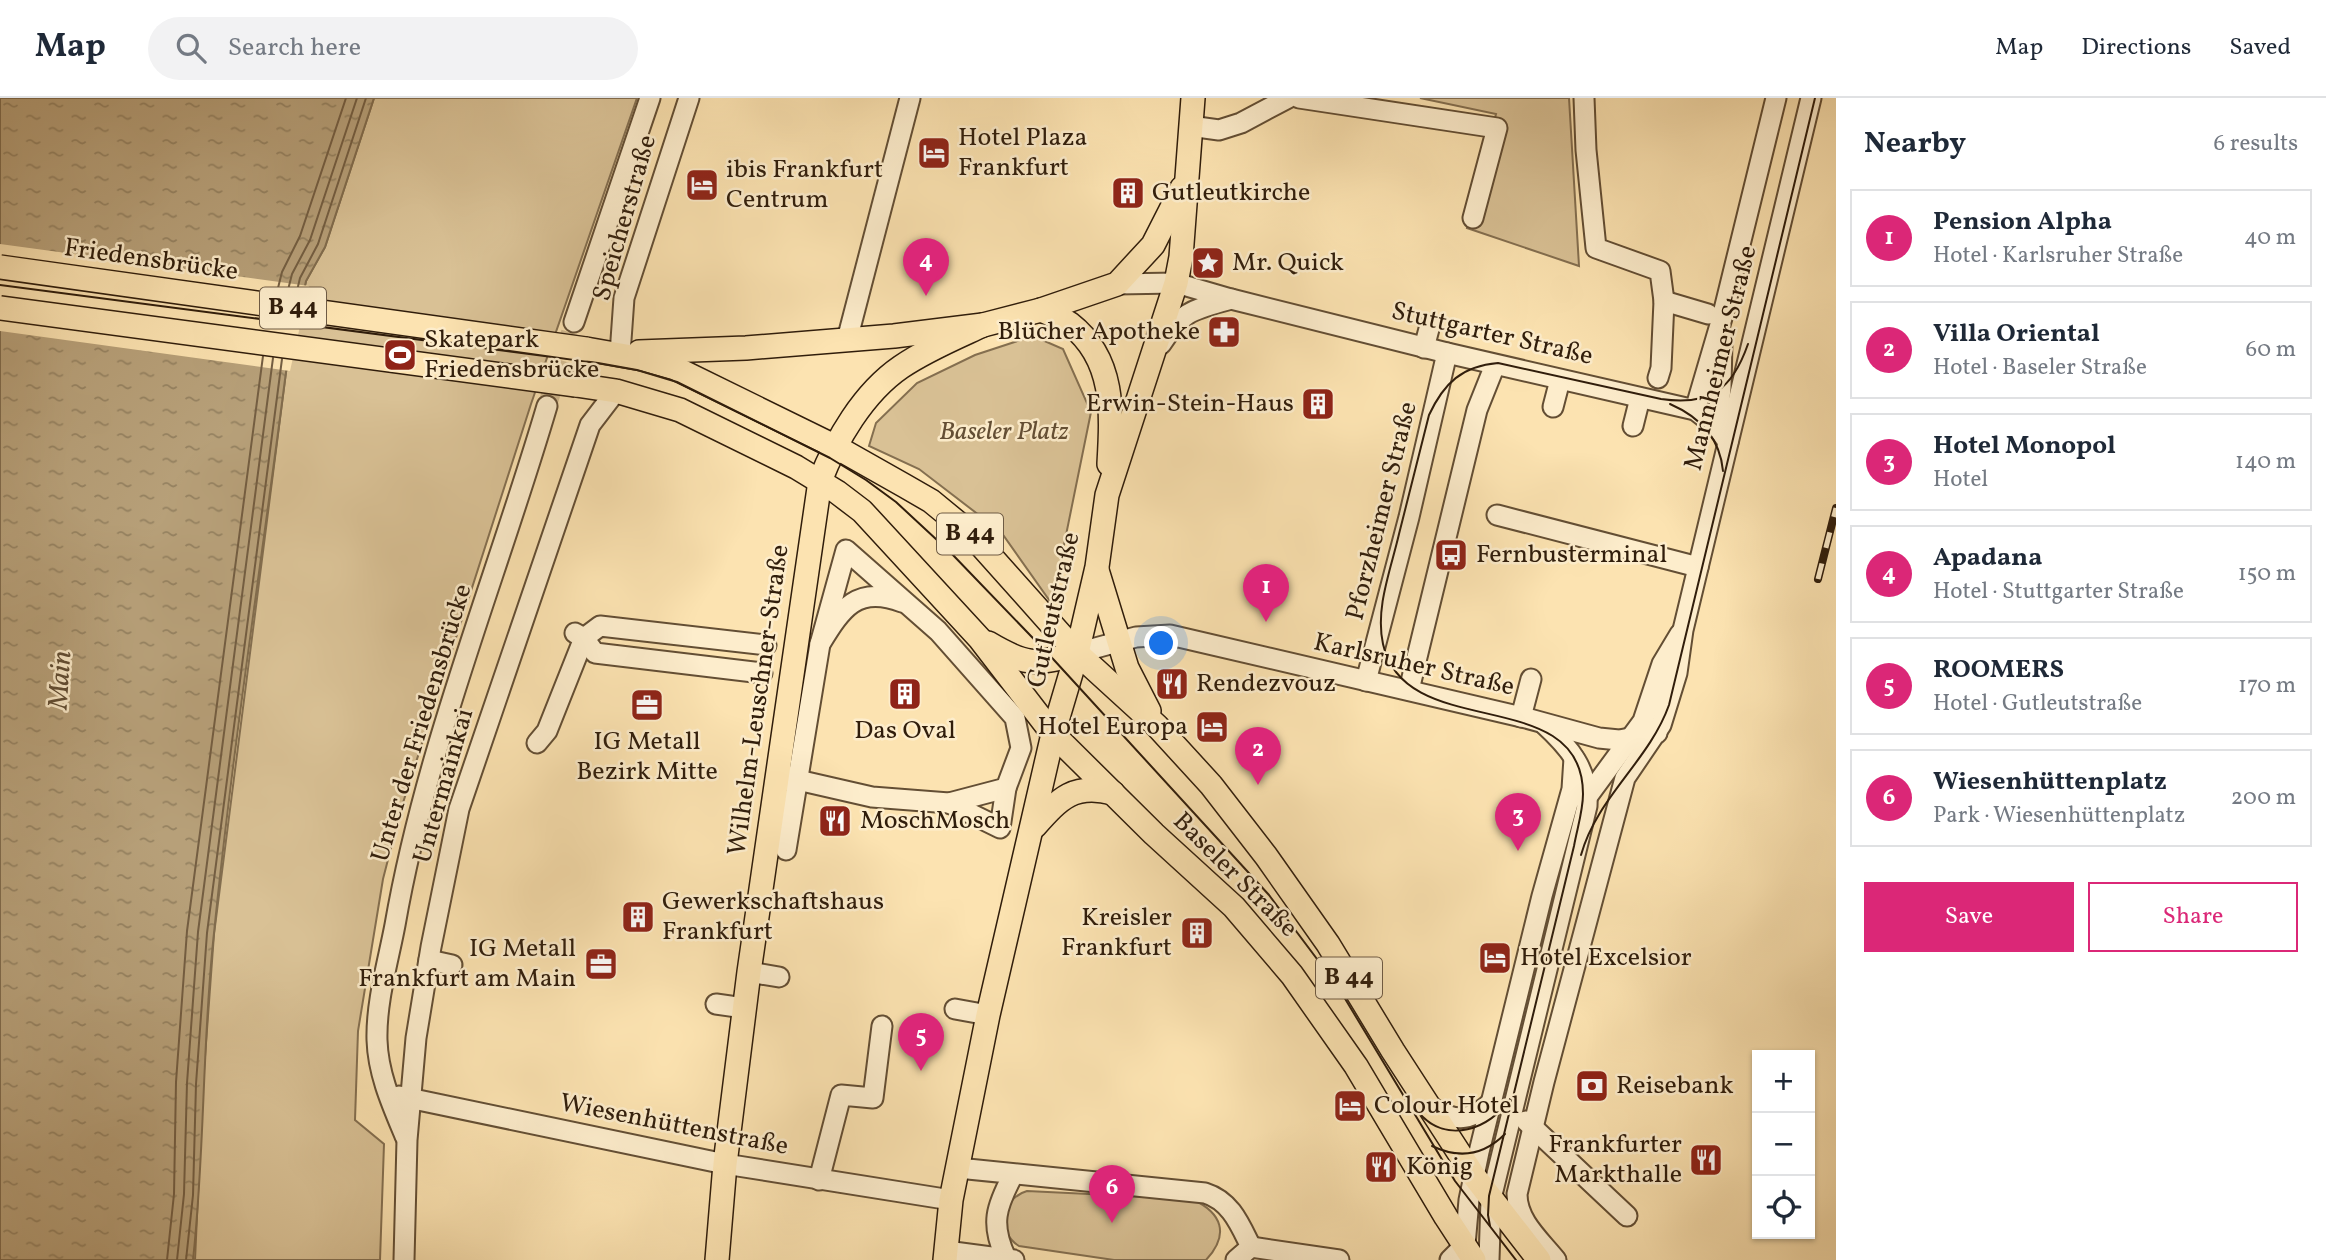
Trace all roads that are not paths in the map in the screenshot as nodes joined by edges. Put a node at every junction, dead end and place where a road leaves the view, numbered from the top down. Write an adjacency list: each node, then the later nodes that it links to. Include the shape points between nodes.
1 (650, 98): 21 (street)
2 (689, 98): 27 (street, Speicherstraße, via 625,298)
3 (909, 98): 25 (street)
4 (1193, 98): 10 (main road, Gutleutstraße)
5 (1288, 98): 10 (street, via 1219,130)
6 (1298, 98): 12 (street, via 1497,128)
7 (1584, 98): 17 (street, via 1596,248 1660,271)
8 (1776, 98): 20 (street, Mannheimer Straße)
9 (1811, 98): 30 (street, Mannheimer Straße)
10 (1190, 126): 11 (main road, Gutleutstraße)
11 (1186, 179): 14 (main road, Gutleutstraße); 15 (main road, Stuttgarter Straße, via 1153,245)
12 (1474, 218)
13 (0, 267): 27 (main road, Friedensbrücke / B 44, bridge)
14 (1176, 283): 15 (street, Stuttgarter Straße); 16 (street, Stuttgarter Straße); 29 (main road, Gutleutstraße)
15 (1117, 284): 19 (main road, Stuttgarter Straße)
16 (1231, 299): 26 (street, Stuttgarter Straße); 29 (street, via 1176,321)
17 (1664, 301): 20 (street); 24 (street)
18 (0, 308): 34 (main road, B 44, bridge)
19 (1041, 310): 23 (main road, Stuttgarter Straße); 44 (main road, via 1069,323 1095,349 1105,371 1112,425)
20 (1708, 314): 24 (street, via 1672,315); 35 (street, Mannheimer Straße); 39 (street, Mannheimer Straße)
21 (574, 322)
22 (1430, 324): 26 (street)
23 (983, 325): 25 (main road, Stuttgarter Straße); 42 (main road, Stuttgarter Straße, via 900,368 868,398)
24 (1662, 335): 32 (street)
25 (847, 340): 27 (main road)
26 (1424, 348): 28 (street, Stuttgarter Straße)
27 (620, 354): 42 (main road, B 44, via 675,369)
28 (1447, 354): 31 (street, Stuttgarter Straße); 60 (street, Pforzheimer Straße)
29 (1154, 355): 44 (main road, Gutleutstraße)
30 (1749, 356): 35 (street); 41 (street, Mannheimer Straße)
31 (1495, 365): 33 (street, Stuttgarter Straße); 61 (street, via 1477,410)
32 (1658, 378)
33 (1560, 380): 36 (street, Stuttgarter Straße); 38 (street)
34 (616, 391): 43 (main road, B 44, via 680,410); 79 (street, Untermainkai, via 590,425 459,809)
35 (1721, 395): 39 (street); 41 (street, Mannheimer Straße)
36 (1640, 398): 39 (street, Stuttgarter Straße); 40 (street)
37 (547, 406): 88 (street, Unter der Friedensbrücke, via 414,829 380,1009 377,1039)
38 (1553, 407)
39 (1695, 410): 41 (street, Stuttgarter Straße)
40 (1633, 426)
41 (1723, 434): 47 (street, Mannheimer Straße)
42 (836, 447): 43 (main road); 56 (main road, B 44, via 931,501 970,533)
43 (820, 481): 51 (main road, B 44, via 862,511); 81 (main road, Wilhelm-Leuschner-Straße)
44 (1107, 495): 46 (main road, Gutleutstraße)
45 (1497, 515): 47 (street)
46 (1097, 567): 53 (main road); 56 (main road, Gutleutstraße)
47 (1699, 567): 49 (street, Mannheimer Straße)
48 (909, 605): 54 (street, Wilhelm-Leuschner-Straße, via 883,595 860,597 836,618); 54 (street, Wilhelm-Leuschner-Straße, via 846,550); 71 (street, via 967,661 1015,718 1023,750)
49 (1683, 630): 65 (street, Mannheimer Straße, via 1669,705); 67 (street, Mannheimer Straße, via 1661,664 1649,708)
50 (679, 634): 52 (street, via 600,625); 55 (street); 57 (street)
51 (979, 639): 56 (main road, B 44, via 1025,662 1043,663); 66 (main road, Baseler Straße / B 44)
52 (584, 641): 57 (street); 68 (street, via 547,731)
53 (1119, 642): 56 (street, Karlsruher Straße); 60 (street, Karlsruher Straße, via 1136,636 1170,635); 64 (main road)
54 (820, 644): 70 (street, Wilhelm-Leuschner-Straße)
55 (766, 645)
56 (1077, 653): 64 (main road, Baseler Straße / B 44); 66 (main road, Gutleutstraße)
57 (676, 665): 58 (street)
58 (762, 673)
59 (1531, 680): 62 (street)
60 (1366, 681): 61 (street, Karlsruher Straße)
61 (1409, 690): 62 (street, Karlsruher Straße)
62 (1521, 717): 63 (street, Karlsruher Straße)
63 (1540, 721): 67 (street, Karlsruher Straße, via 1599,738); 69 (street)
64 (1157, 726): 91 (main road, Baseler Straße / B 44, via 1210,785 1312,922)
65 (1657, 733): 67 (street, Karlsruher Straße); 76 (street, Mannheimer Straße, via 1625,778)
66 (1053, 734): 72 (main road, Baseler Straße / B 44); 75 (main road, Gutleutstraße)
67 (1633, 737): 74 (street, Mannheimer Straße)
68 (537, 743)
69 (1574, 757): 74 (street, via 1586,780); 78 (street, Mannheimer Straße, via 1572,789)
70 (793, 779): 73 (street, via 872,797); 77 (street, Wilhelm-Leuschner-Straße)
71 (1012, 787): 73 (street); 73 (street, via 1000,828)
72 (1113, 793): 75 (main road, via 1082,789 1070,793); 104 (main road, Baseler Straße / B 44, via 1234,907 1292,975 1356,1066)
73 (949, 803)
74 (1583, 809): 76 (street, via 1600,812); 78 (street, Mannheimer Straße, via 1554,860); 92 (street)
75 (1033, 828): 86 (main road, Gutleutstraße)
76 (1611, 828): 93 (street, Mannheimer Straße)
77 (786, 850)
78 (1542, 896): 90 (street, Mannheimer Straße)
79 (429, 960): 80 (street); 89 (street, Untermainkai)
80 (452, 965)
81 (748, 972): 82 (street); 84 (main road, Wilhelm-Leuschner-Straße)
82 (779, 976)
83 (716, 1004): 84 (street)
84 (744, 1008): 95 (main road, Wilhelm-Leuschner-Straße)
85 (955, 1009): 86 (street)
86 (988, 1015): 96 (main road, Gutleutstraße)
87 (882, 1026): 99 (street, via 873,1098 841,1095)
88 (387, 1093): 89 (street, Wiesenhüttenstraße); 94 (street, Unter der Friedensbrücke)
89 (411, 1098): 94 (street, Untermainkai); 95 (street, Wiesenhüttenstraße)
90 (1492, 1102): 91 (street, via 1465,1118 1445,1117); 98 (street, Mannheimer Straße)
91 (1427, 1104): 98 (main road, Baseler Straße / B 44)
92 (1513, 1108): 93 (street); 100 (street)
93 (1532, 1128): 102 (street); 112 (street, Mannheimer Straße, via 1517,1208)
94 (407, 1140): 107 (street, Untermainkai)
95 (725, 1164): 99 (street, Wiesenhüttenstraße); 108 (main road, Wilhelm-Leuschner-Straße)
96 (958, 1168): 97 (street); 101 (main road, Gutleutstraße)
97 (1013, 1175): 103 (street, via 1205,1193 1216,1197 1235,1216); 106 (street, via 995,1224 998,1242)
98 (1474, 1176): 100 (main road, Baseler Straße / B 44); 104 (street, Mannheimer Straße)
99 (819, 1180): 101 (street, Wiesenhüttenstraße)
100 (1491, 1199): 110 (street); 111 (main road, B 44)
101 (951, 1200): 105 (main road, Gutleutstraße)
102 (1627, 1216)
103 (1243, 1254): 109 (street)
104 (1463, 1255)
105 (946, 1256): 106 (street)
106 (1012, 1259)
107 (404, 1260)
108 (717, 1260)
109 (1339, 1260)
110 (1489, 1260)
111 (1539, 1260)
112 (1556, 1260)

